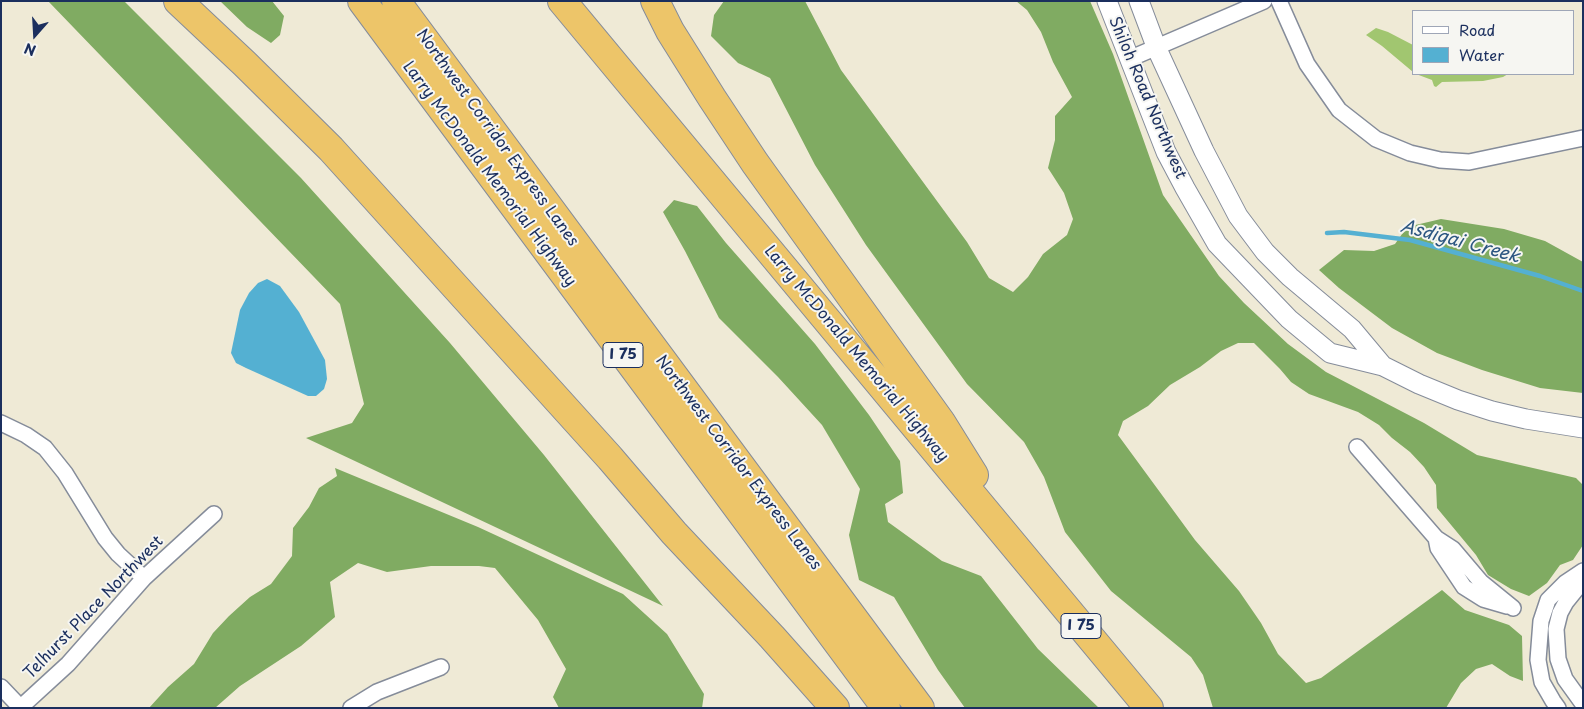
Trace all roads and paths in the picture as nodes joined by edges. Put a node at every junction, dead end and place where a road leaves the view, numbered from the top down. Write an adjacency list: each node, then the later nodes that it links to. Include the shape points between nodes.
1 (178, 1): 28 (highway, via 331,149)
2 (362, 1): 29 (highway, Larry McDonald Memorial Highway / I 75)
3 (396, 1): 30 (highway, Northwest Corridor Express Lanes)
4 (562, 1): 19 (highway, Larry McDonald Memorial Highway / I 75)
5 (654, 1): 19 (highway, via 750,155 941,422 982,486)
6 (1107, 1): 11 (street, Shiloh Road Northwest)
7 (1139, 1): 10 (street, Shiloh Road Northwest)
8 (1264, 1): 10 (street)
9 (1279, 1): 12 (street, via 1312,72 1340,110 1376,139 1410,153 1469,162)
10 (1157, 49): 11 (street); 13 (street, Shiloh Road Northwest, via 1238,216 1265,252 1352,329)
11 (1129, 59): 13 (street, Shiloh Road Northwest, via 1166,152 1217,244 1289,319 1330,353)
12 (1583, 138)
13 (1383, 366): 15 (street, Shiloh Road Northwest, via 1427,388 1483,408 1550,424)
14 (1, 423): 21 (street, via 45,448 65,473 105,538)
15 (1583, 428)
16 (1357, 447): 18 (street)
17 (214, 514): 21 (street, Telhurst Place Northwest)
18 (1436, 538): 18 (street, via 1438,548 1464,587 1482,599 1513,608 1482,582 1454,549)
19 (1013, 544): 31 (highway, Larry McDonald Memorial Highway / I 75)
20 (1583, 571): 32 (street, via 1548,600 1541,620 1538,660 1542,682)
21 (144, 578): 26 (street, Telhurst Place Northwest, via 68,664)
22 (1583, 580): 25 (street, via 1566,602 1556,629 1562,672)
23 (441, 667): 27 (street, via 377,692)
24 (1, 687): 26 (street)
25 (1583, 704)
26 (21, 707)
27 (352, 708)
28 (835, 708)
29 (886, 708)
30 (920, 708)
31 (1149, 708)
32 (1558, 708)

